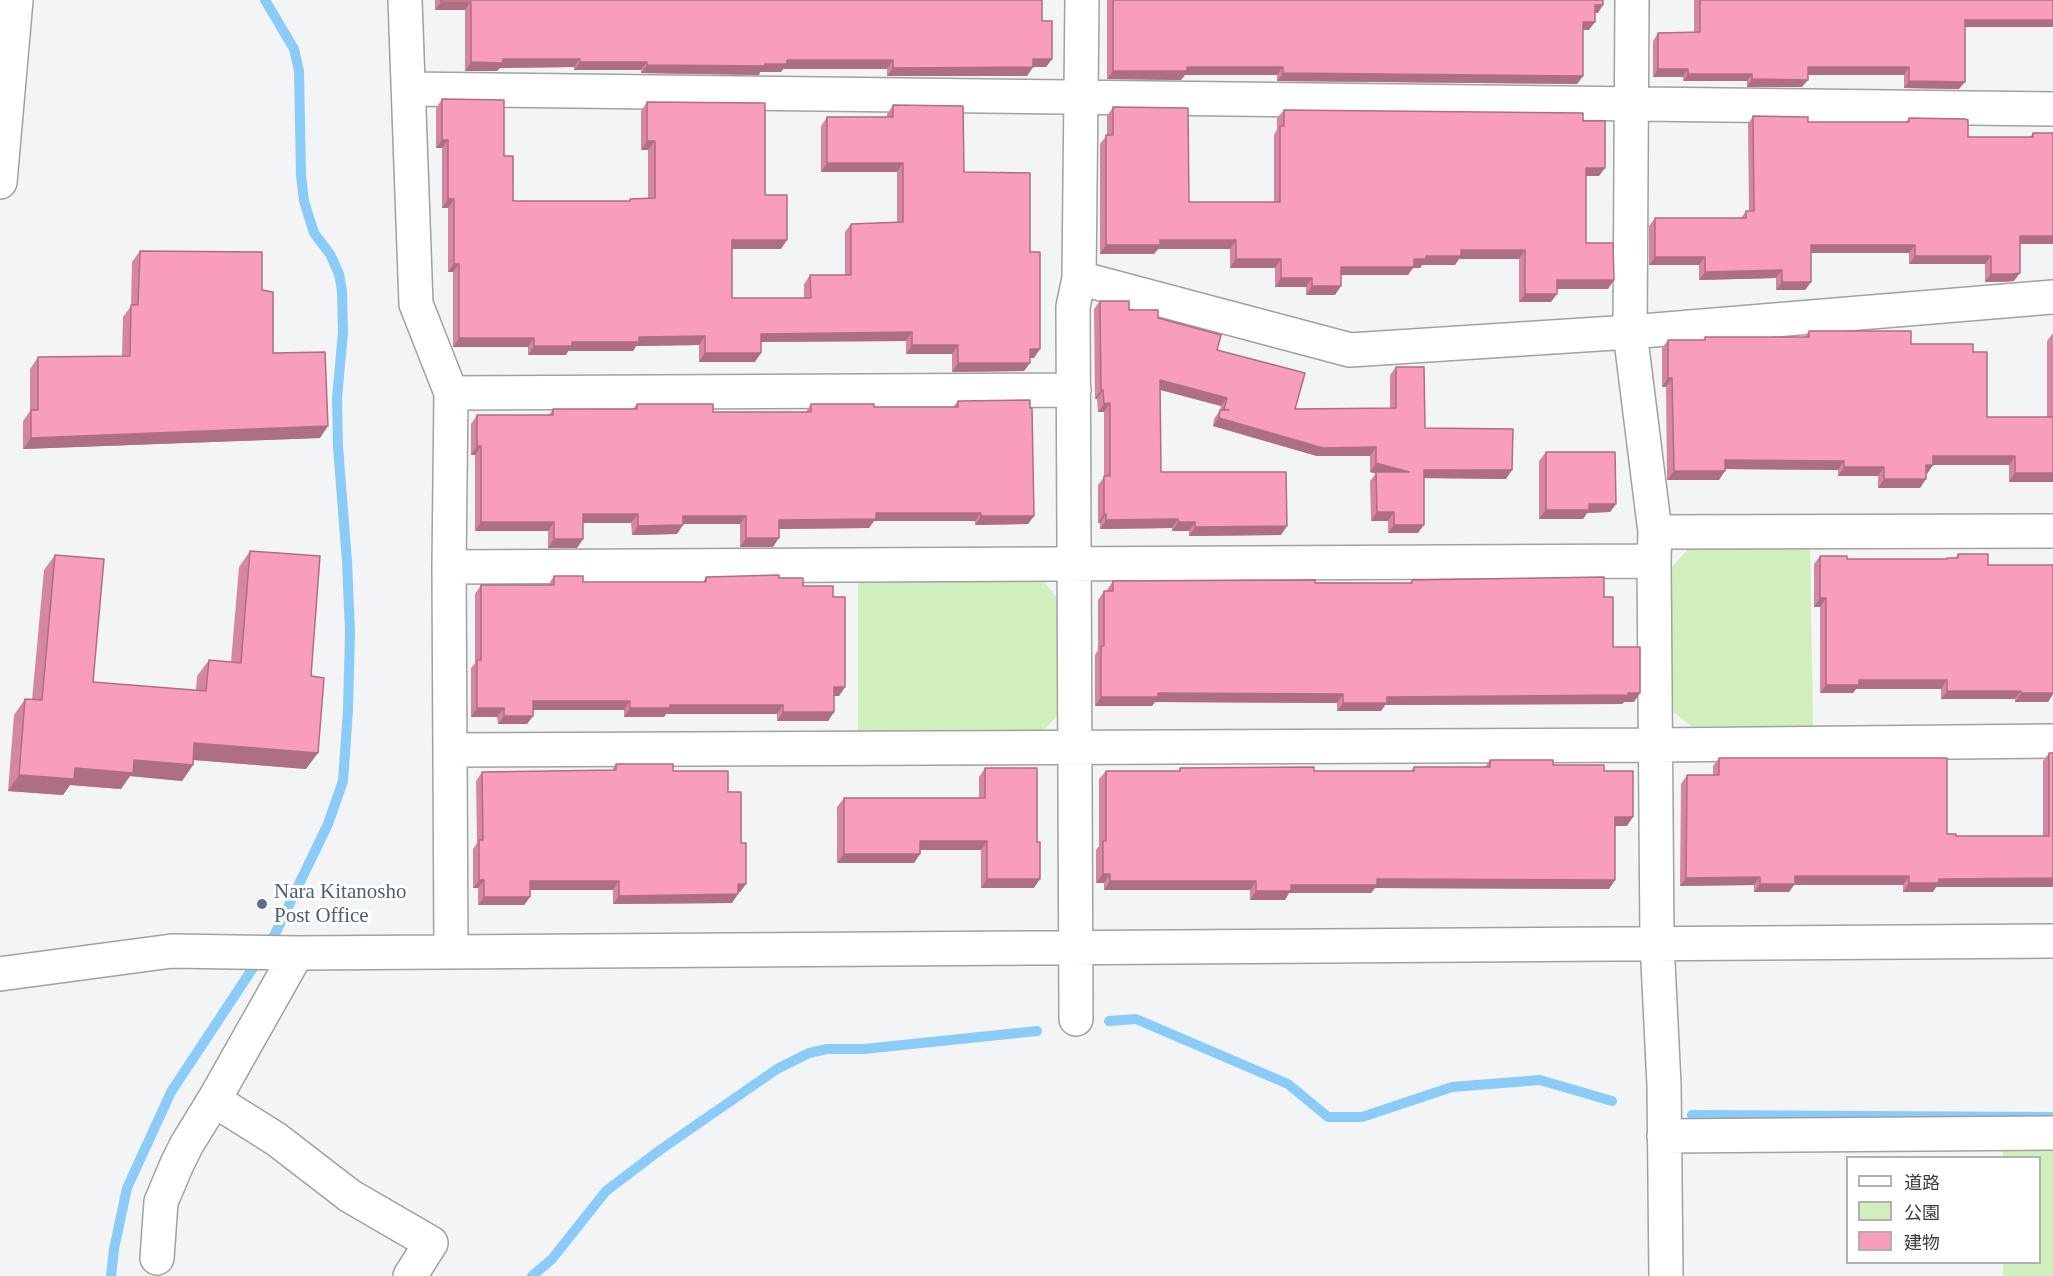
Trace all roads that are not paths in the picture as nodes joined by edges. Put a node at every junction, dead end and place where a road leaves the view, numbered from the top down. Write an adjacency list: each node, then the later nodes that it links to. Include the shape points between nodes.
1 (16, 0): 9 (street)
2 (405, 0): 5 (street)
3 (1082, 0): 6 (street)
4 (1632, 0): 7 (street)
5 (409, 89): 6 (street); 14 (street, via 416,303)
6 (1080, 96): 7 (street); 10 (street)
7 (1631, 104): 8 (street); 12 (street)
8 (2053, 109)
9 (0, 183)
10 (1079, 278): 12 (street, via 1350,350); 13 (street, via 1073,306)
11 (2053, 297): 12 (street)
12 (1630, 332): 16 (street)
13 (1074, 390): 14 (street); 17 (street)
14 (451, 393): 18 (street)
15 (2053, 531): 16 (street)
16 (1655, 546): 17 (street); 20 (street)
17 (1074, 563): 18 (street); 21 (street)
18 (449, 567): 22 (street)
19 (2053, 741): 20 (street)
20 (1657, 745): 21 (street); 24 (street)
21 (1076, 747): 22 (street); 25 (street)
22 (450, 750): 26 (street)
23 (2053, 941): 24 (street)
24 (1657, 942): 25 (street); 32 (street)
25 (1075, 946): 26 (street); 29 (street)
26 (451, 950): 27 (street)
27 (293, 952): 28 (street, via 172,951); 30 (street)
28 (0, 974)
29 (1076, 1019)
30 (214, 1100): 33 (street, via 187,1144 161,1202); 34 (street, via 276,1139 350,1196 431,1243)
31 (2053, 1133): 32 (street)
32 (1664, 1136): 35 (street)
33 (157, 1258)
34 (410, 1276)
35 (1666, 1276)

